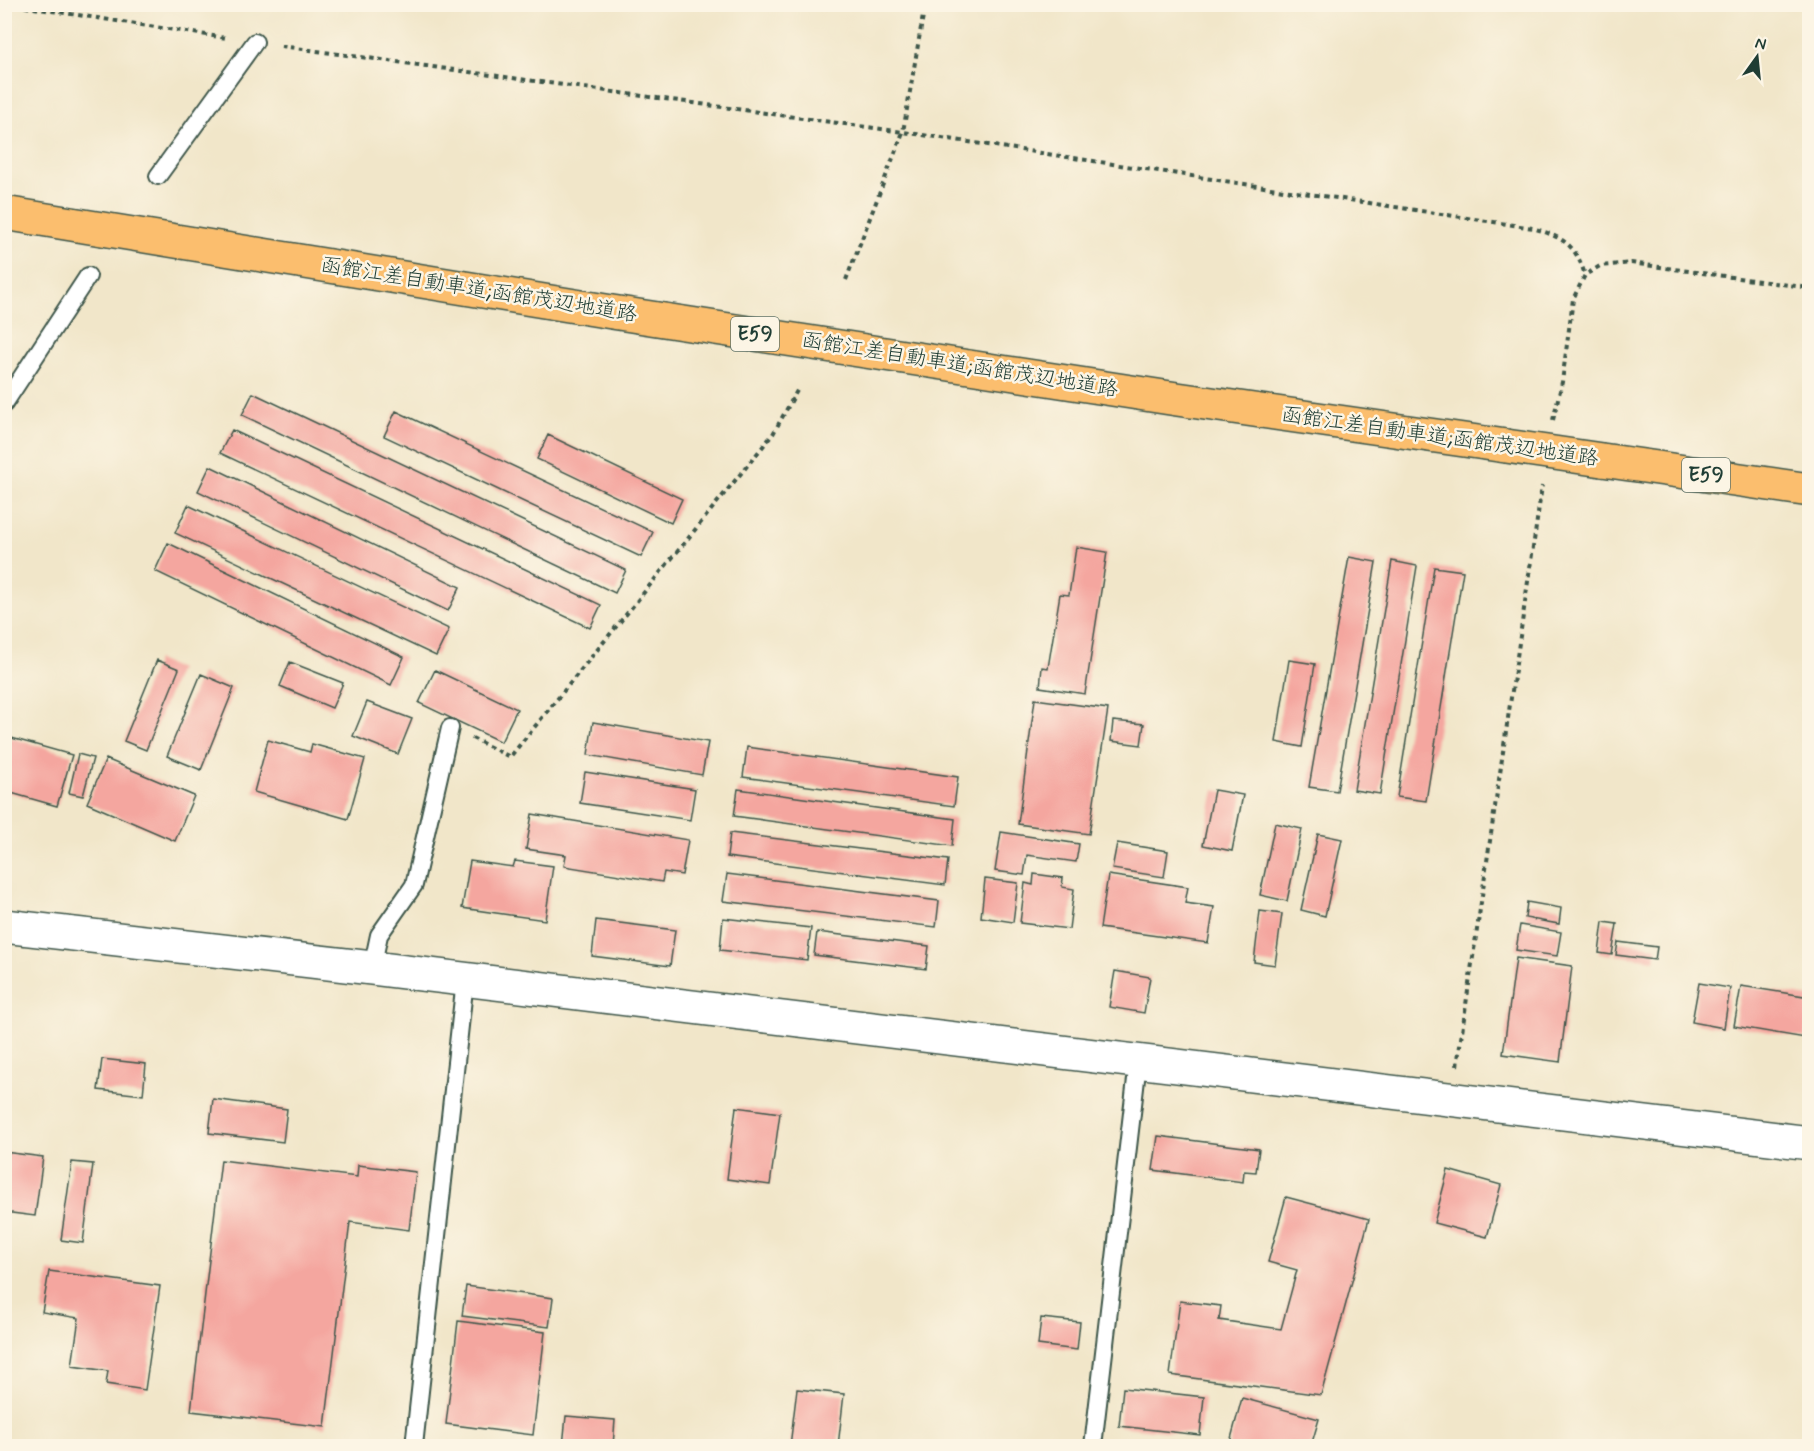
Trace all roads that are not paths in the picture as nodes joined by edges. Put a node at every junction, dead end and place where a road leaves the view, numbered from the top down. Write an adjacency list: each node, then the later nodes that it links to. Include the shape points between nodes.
1 (255, 42): 2 (lane)
2 (159, 176)
3 (4, 213): 6 (highway, 函館江差自動車道;函館茂辺地道路 / E59, bridge, via 1177,399)
4 (88, 276): 5 (lane)
5 (4, 404)
6 (1809, 490)
7 (450, 728): 9 (lane, via 414,885 379,935)
8 (4, 926): 9 (street)
9 (372, 968): 10 (street)
10 (465, 980): 11 (street); 13 (lane)
11 (1138, 1062): 12 (street); 14 (lane)
12 (1809, 1143)
13 (414, 1446)
14 (1093, 1446)

